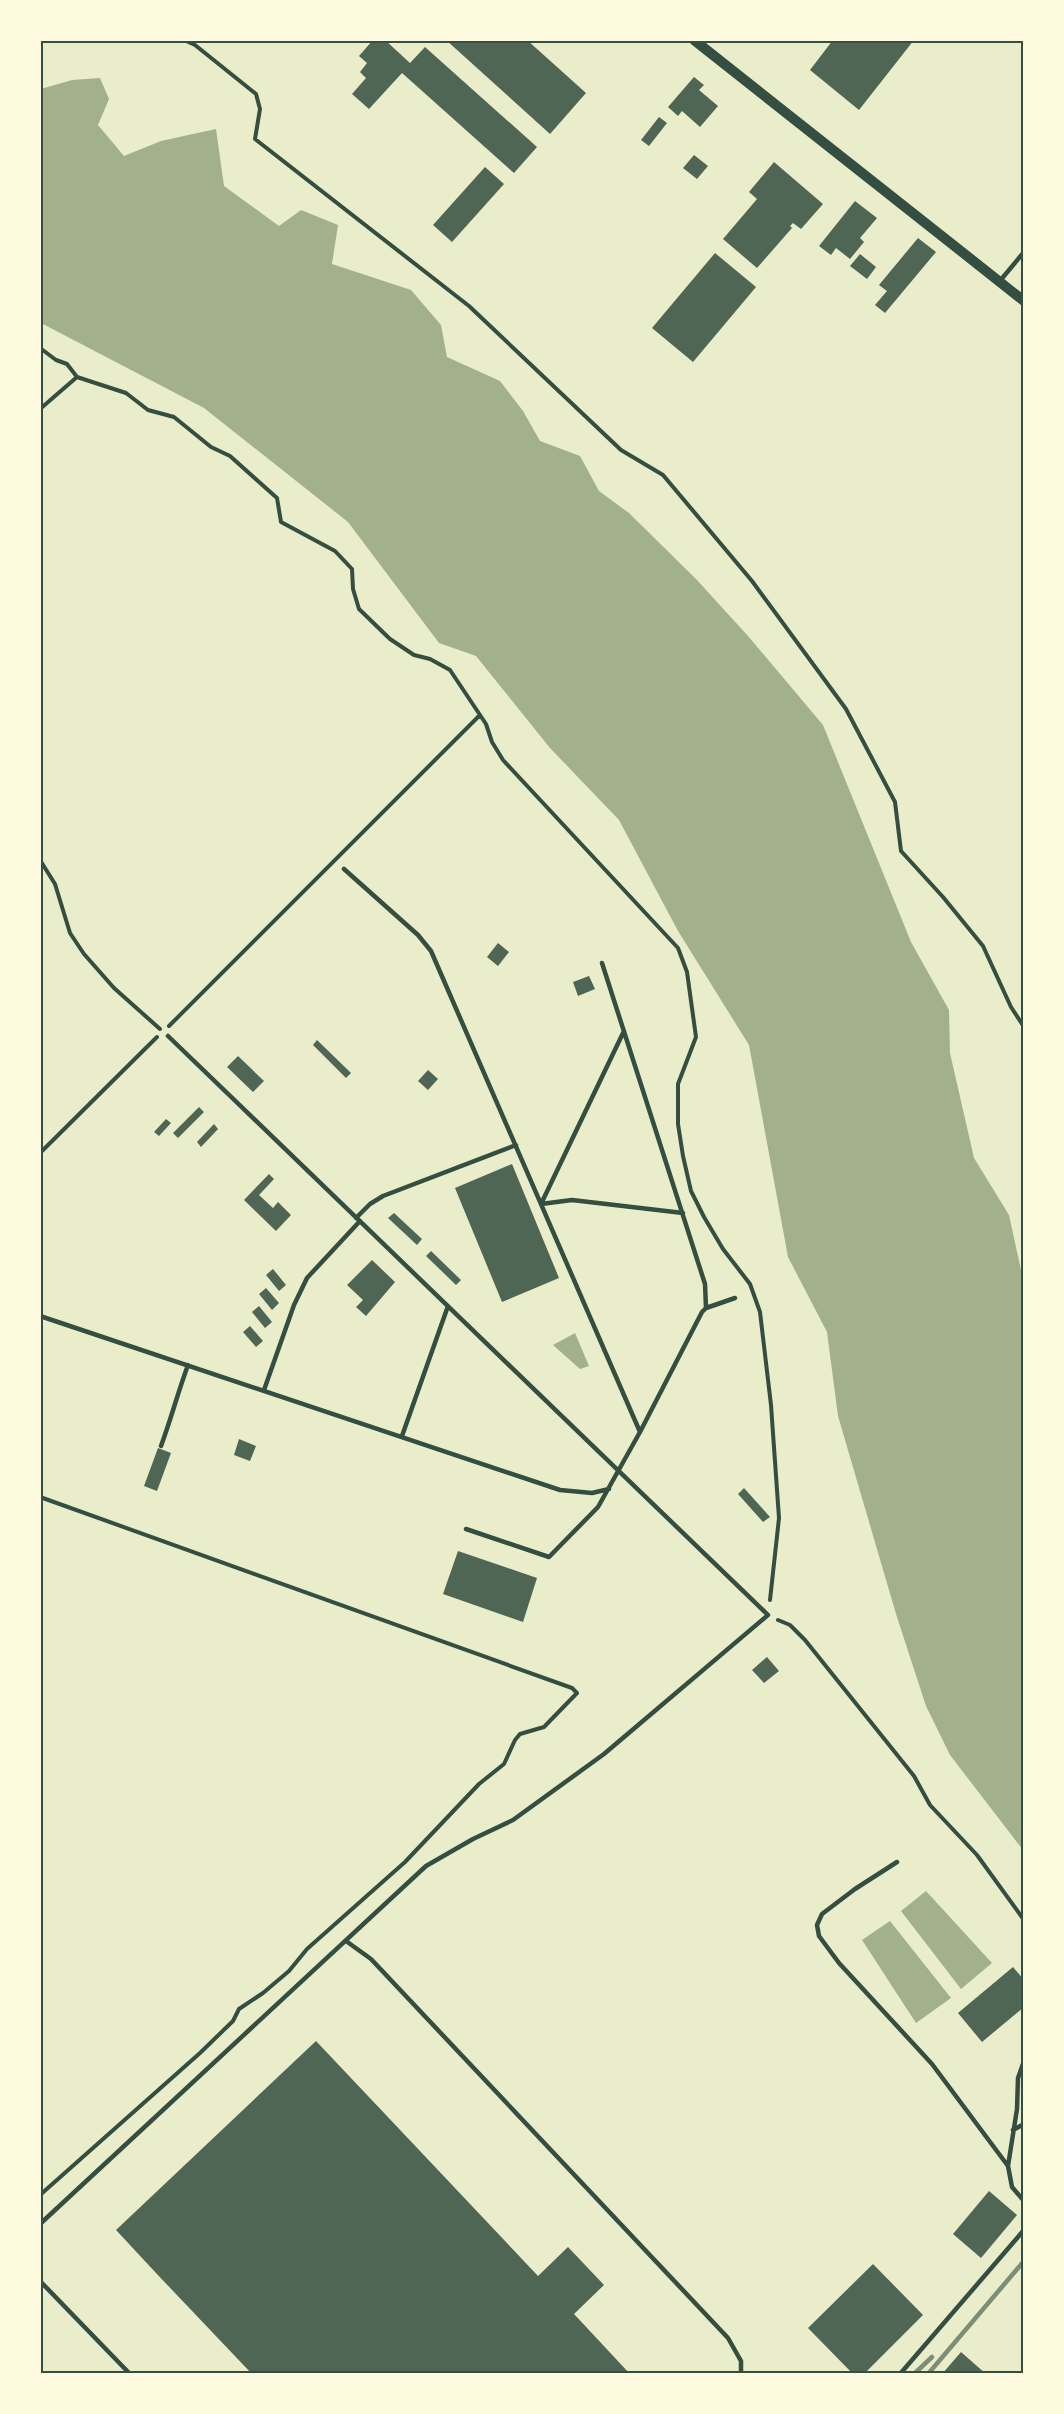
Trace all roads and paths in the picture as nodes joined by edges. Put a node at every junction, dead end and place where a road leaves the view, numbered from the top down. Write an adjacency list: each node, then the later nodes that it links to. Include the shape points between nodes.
1 (184, 40): 13 (path, via 256,94 260,109 255,139 469,306 621,450 663,475 752,581 846,709 895,802 901,851 983,945)
2 (694, 40): 4 (street)
3 (1023, 252): 4 (lane)
4 (999, 282): 5 (street)
5 (1023, 301)
6 (40, 348): 7 (path, via 67,364)
7 (77, 377): 8 (path); 9 (path, via 126,393 148,410 174,417 230,456 277,498 281,522 335,551 352,569 359,609 390,639 450,670)
8 (40, 409)
9 (480, 715): 14 (path); 35 (path, via 503,760 678,948 687,972 696,1037 678,1084 683,1156 691,1191 723,1248 750,1284 762,1324 779,1518)
10 (40, 860): 14 (path, via 55,884 70,933 84,954 114,988)
11 (344, 869): 17 (lane, via 431,951)
12 (602, 963): 15 (lane)
13 (1023, 1027)
14 (163, 1031): 18 (path)
15 (624, 1031): 19 (lane); 20 (lane)
16 (168, 1036): 21 (lane)
17 (516, 1144): 19 (lane); 21 (lane, via 383,1196)
18 (40, 1153)
19 (542, 1204): 20 (lane, via 572,1200); 28 (lane)
20 (683, 1213): 24 (lane, via 705,1284)
21 (358, 1219): 23 (lane); 27 (lane, via 307,1278)
22 (735, 1298): 24 (lane)
23 (448, 1306): 29 (lane); 31 (lane)
24 (706, 1308): 28 (lane)
25 (40, 1316): 26 (lane)
26 (188, 1365): 27 (lane); 30 (lane)
27 (264, 1390): 29 (lane)
28 (640, 1432): 31 (lane)
29 (402, 1436): 32 (lane, via 560,1490 592,1493)
30 (161, 1446)
31 (619, 1471): 32 (lane); 35 (lane)
32 (609, 1489): 34 (lane, via 598,1507 549,1557)
33 (40, 1497): 43 (path, via 577,1693 544,1727 520,1734 504,1764 479,1784 405,1862)
34 (466, 1529)
35 (768, 1615): 37 (path, via 790,1625 805,1640 914,1776 930,1805 977,1855); 38 (lane, via 604,1754 513,1820 426,1866)
36 (897, 1862): 42 (lane, via 822,1914 817,1925 819,1936 932,2064)
37 (1023, 1920)
38 (346, 1941): 45 (lane); 49 (lane, via 371,1959 728,2338 741,2361)
39 (1023, 2061): 41 (lane)
40 (1023, 2124): 41 (lane)
41 (1013, 2130): 42 (lane)
42 (1008, 2166): 44 (lane, via 1012,2187)
43 (40, 2195)
44 (1023, 2201)
45 (40, 2224)
46 (1023, 2230): 50 (lane)
47 (40, 2281): 48 (lane)
48 (130, 2373)
49 (741, 2373)
50 (900, 2373)

